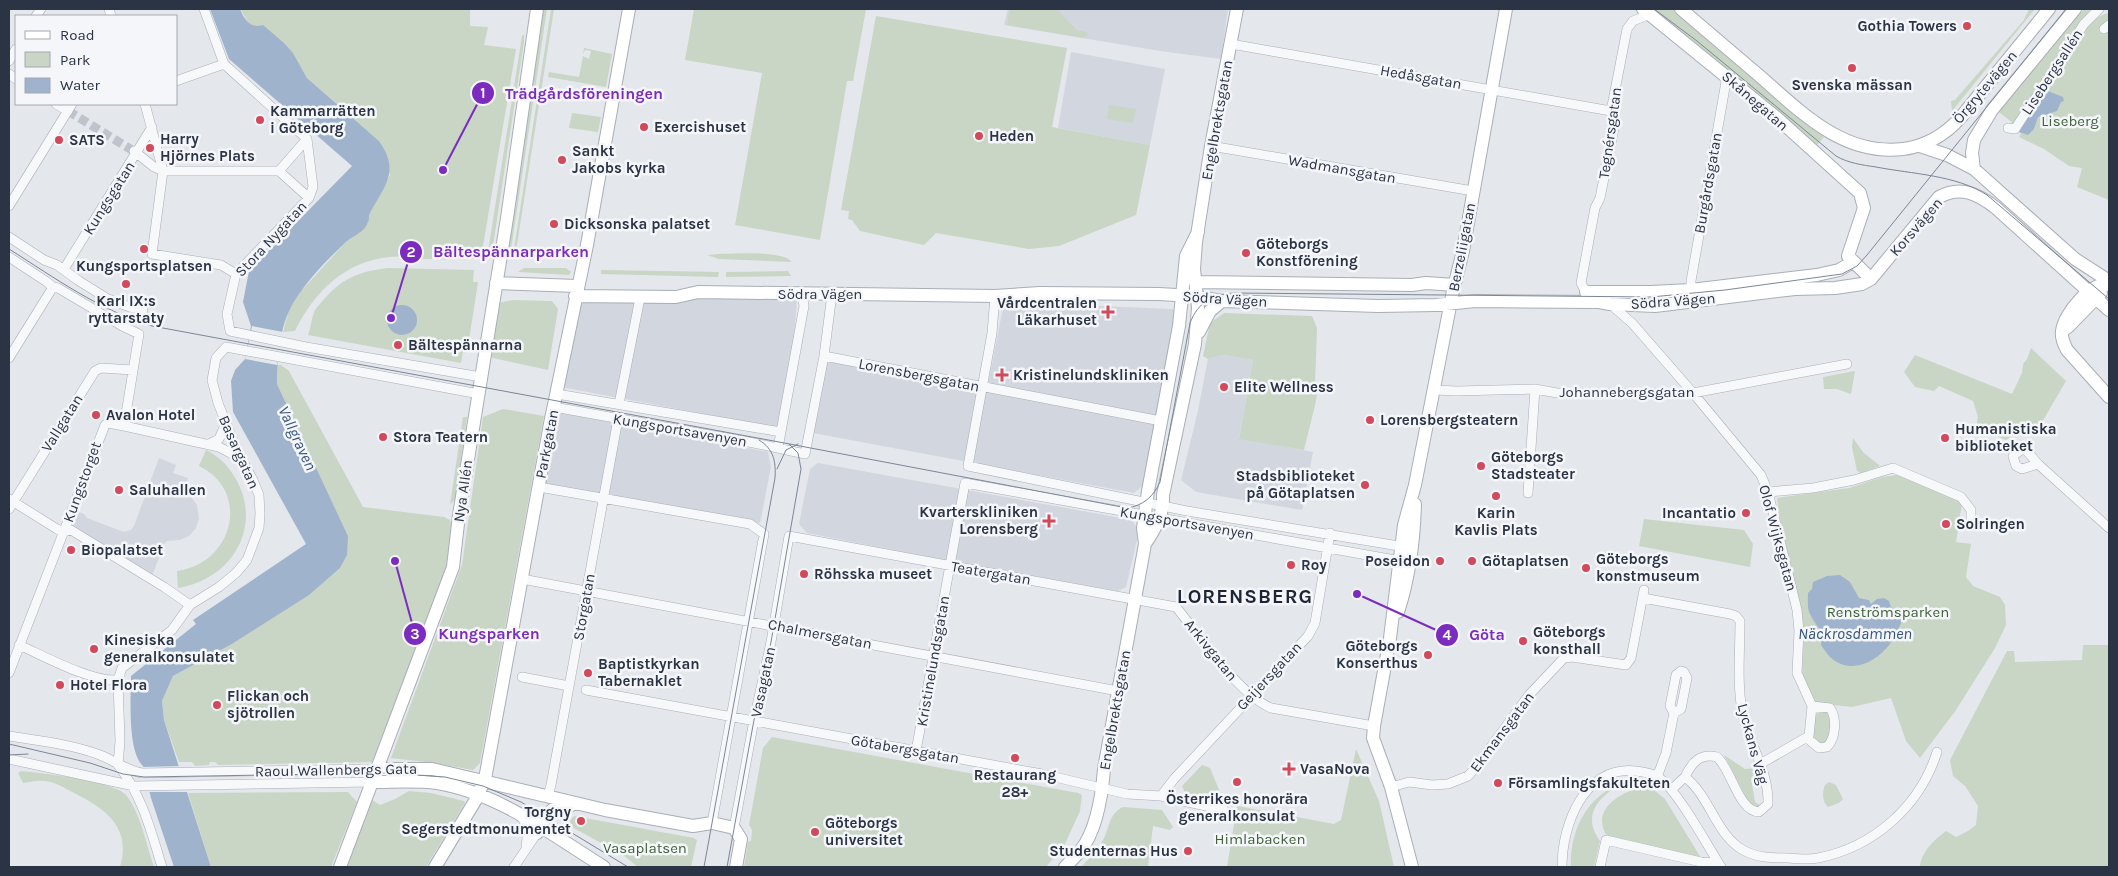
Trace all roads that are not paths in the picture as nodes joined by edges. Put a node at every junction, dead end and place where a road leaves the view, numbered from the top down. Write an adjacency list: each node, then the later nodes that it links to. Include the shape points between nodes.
1 (204, 9): 14 (street)
2 (537, 9): 42 (street, Nya Allén)
3 (629, 9): 46 (street, Parkgatan)
4 (1237, 9): 11 (street, Engelbrektsgatan)
5 (1506, 9): 17 (street, Berzeliigatan)
6 (1681, 9): 25 (street, Skånegatan, via 1809,118 1835,136 1880,150)
7 (2049, 9): 25 (street, Örgrytevägen, via 1956,123 1942,135)
8 (2075, 9): 27 (street, Örgrytevägen, via 1992,110 1974,140)
9 (1646, 11): 15 (street, Skånegatan); 20 (street, Tegnérsgatan, via 1629,25)
10 (2095, 14): 22 (street, Lisebergsallén, via 2084,24 2014,129)
11 (1231, 44): 17 (street, Hedåsgatan); 24 (street, Engelbrektsgatan)
12 (15, 51): 13 (street)
13 (9, 62)
14 (224, 64): 16 (street); 23 (street)
15 (1727, 76): 36 (street, Skånegatan, via 1862,197 1863,211 1848,252); 45 (street, Burgårdsgatan)
16 (178, 81)
17 (1491, 90): 20 (street, Hedåsgatan); 30 (street, Berzeliigatan)
18 (144, 105): 21 (street)
19 (70, 107): 32 (street)
20 (1611, 111): 47 (street, Tegnérsgatan, via 1614,128 1581,283)
21 (152, 127): 26 (street, Kungsgatan); 28 (street)
22 (2008, 128)
23 (307, 139): 29 (street); 31 (street, Stora Nygatan, via 313,187)
24 (1211, 146): 30 (street, Wadmansgatan); 33 (street, Engelbrektsgatan)
25 (1914, 147): 27 (street, via 1947,155)
26 (134, 152): 28 (street); 37 (street, Kungsgatan)
27 (1974, 169): 40 (street, via 2075,259)
28 (163, 171): 29 (street); 38 (street, via 152,254 221,265)
29 (279, 172): 31 (street)
30 (1473, 191): 43 (street, Berzeliigatan)
31 (309, 198): 38 (street, Stora Nygatan)
32 (9, 206)
33 (1198, 232): 41 (street, Engelbrektsgatan); 52 (street, Engelbrektsgatan, via 1186,256)
34 (9, 237): 37 (street)
35 (9, 257): 44 (street)
36 (1853, 262): 39 (street); 45 (street, Södra Vägen, via 1840,270 1817,275)
37 (64, 269): 59 (street, via 108,299)
38 (236, 274): 67 (street, Stora Nygatan, via 227,314 230,330 306,347)
39 (1871, 279): 50 (street, Korsvägen, via 1939,197 1953,191 1969,192 1987,201); 58 (street, Södra Vägen, via 1867,283 1845,287 1795,289 1655,306)
40 (2105, 281): 50 (street, via 2104,290)
41 (1195, 282): 43 (street, Södra Vägen); 53 (street, Engelbrektsgatan)
42 (496, 283): 46 (street, Södra Vägen); 67 (street, Nya Allén)
43 (1455, 285): 56 (street, Berzeliigatan)
44 (53, 287): 64 (street); 66 (street, via 139,334)
45 (1691, 290): 47 (street, Södra Vägen)
46 (576, 291): 54 (street, Södra Vägen); 72 (street, Parkgatan)
47 (1586, 292)
48 (802, 294): 49 (street, Södra Vägen); 54 (street, Södra Vägen, via 698,292 676,297); 81 (street, via 804,306)
49 (832, 294): 51 (street, Södra Vägen); 63 (street)
50 (2093, 295): 60 (street, Korsvägen); 74 (street, via 2070,326 2062,331 2063,343)
51 (995, 296): 52 (street, Södra Vägen, via 1040,292); 68 (street)
52 (1182, 296): 53 (street, Södra Vägen); 78 (street, Engelbrektsgatan)
53 (1197, 296): 55 (street, Södra Vägen); 62 (street, Engelbrektsgatan)
54 (640, 298): 75 (street)
55 (1222, 301): 56 (street, Södra Vägen, via 1378,306); 62 (street, Engelbrektsgatan, via 1204,320)
56 (1451, 304): 57 (street, Södra Vägen, via 1494,301); 70 (street, Berzeliigatan)
57 (1610, 304): 58 (street, Södra Vägen); 61 (street, Olof Wijksgatan)
58 (1637, 305): 61 (street, via 1631,311)
59 (143, 310)
60 (2109, 310)
61 (1632, 324): 73 (street, Olof Wijksgatan)
62 (1195, 344): 93 (street, Engelbrektsgatan, via 1163,495)
63 (824, 356): 68 (street, Lorensbergsgatan); 83 (street, Kungsportsavenyen, via 805,454)
64 (9, 358)
65 (1847, 364): 73 (street, Johannebergsgatan)
66 (133, 370): 80 (street); 92 (street, Vallgatan, via 101,368 95,371)
67 (481, 377): 71 (street, Nya Allén)
68 (982, 387): 78 (street, Lorensbergsgatan); 91 (street, Kungsportsavenyen, via 968,466)
69 (1534, 389): 70 (street, Johannebergsgatan); 73 (street, Johannebergsgatan, via 1557,393); 89 (street)
70 (1434, 390): 102 (street, Berzeliigatan, via 1416,485 1414,526)
71 (478, 394): 79 (street, Basargatan, via 226,347 216,358 212,380); 134 (street, Nya Allén, via 453,567)
72 (557, 394): 75 (street, Kungsportsavenyen); 76 (street, Parkgatan)
73 (1693, 394): 88 (street, Olof Wijksgatan, via 1761,475)
74 (2109, 397)
75 (619, 404): 81 (street, Kungsportsavenyen)
76 (554, 407): 77 (street, Kungsportsavenyen); 87 (street, Parkgatan)
77 (618, 418): 83 (street, Kungsportsavenyen); 90 (street, Storgatan)
78 (1161, 421): 91 (street, Engelbrektsgatan)
79 (226, 423): 82 (street, via 219,439); 84 (street, Basargatan)
80 (124, 426): 82 (street, Kungstorget); 98 (street, Kungstorget, via 108,423 102,430)
81 (781, 432): 83 (street)
82 (208, 444): 84 (street, Kungstorget, via 227,449)
83 (778, 448)
84 (241, 459): 109 (street, Basargatan, via 258,495 259,528 252,550 236,573)
85 (2038, 464): 97 (street)
86 (965, 483): 94 (street, Kungsportsavenyen); 105 (street, Kristinelundsgatan)
87 (539, 487): 90 (street); 106 (street, Parkgatan)
88 (1768, 492): 96 (street, via 1813,488 1893,468 1961,497 1971,510); 122 (street, Olof Wijksgatan, via 1797,610 1797,673)
89 (1528, 493)
90 (603, 499): 107 (street, Storgatan); 110 (street, Vasagatan, via 750,524 764,534)
91 (1146, 501): 93 (street, Kungsportsavenyen); 94 (street, Engelbrektsgatan)
92 (10, 503): 98 (street)
93 (1164, 505): 95 (street, Engelbrektsgatan); 99 (street, Kungsportsavenyen)
94 (1145, 516): 95 (street, Kungsportsavenyen); 101 (street, Engelbrektsgatan)
95 (1159, 518): 101 (street, Engelbrektsgatan); 103 (street, Kungsportsavenyen)
96 (1971, 519)
97 (2109, 528)
98 (64, 532): 109 (street, Kungstorget, via 70,530); 112 (street)
99 (1330, 533): 102 (street, Kungsportsavenyen); 103 (street, Geijersgatan)
100 (789, 536): 105 (street, Teatergatan); 111 (street, Vasagatan)
101 (1145, 544): 108 (street, Engelbrektsgatan)
102 (1406, 547): 104 (street, Berzeliigatan)
103 (1327, 548): 104 (street, Kungsportsavenyen); 121 (street, Geijersgatan, via 1314,623 1308,636)
104 (1403, 564): 126 (street, Berzeliigatan, via 1404,591 1390,638)
105 (950, 566): 108 (street, Teatergatan); 113 (street, Kristinelundsgatan)
106 (522, 579): 107 (street, Chalmersgatan); 139 (street, Parkgatan)
107 (587, 590): 110 (street, Chalmersgatan); 118 (street, Storgatan)
108 (1134, 598): 120 (street, Engelbrektsgatan); 121 (street, Arkivgatan, via 1176,606)
109 (190, 605): 117 (street, Basargatan, via 172,630 122,668)
110 (748, 620): 111 (street, Chalmersgatan); 124 (street, Vasagatan)
111 (774, 626): 113 (street, Chalmersgatan); 125 (street, Vasagatan)
112 (19, 645): 115 (street); 117 (street, via 92,676)
113 (933, 656): 120 (street, Chalmersgatan); 129 (street, Kristinelundsgatan)
114 (1572, 657): 132 (street, Lyckans Väg, via 1626,665 1631,658 1643,594 1738,618 1742,711); 142 (street, Ekmansgatan, via 1562,659 1544,677 1468,776 1448,784 1409,782)
115 (9, 672)
116 (522, 677): 118 (street)
117 (118, 680): 133 (street)
118 (569, 686): 146 (street, Storgatan)
119 (586, 690): 124 (street, Götabergsgatan)
120 (1118, 691): 143 (street, Engelbrektsgatan)
121 (1251, 696): 126 (street, Arkivgatan, via 1271,708); 147 (street, Geijersgatan)
122 (1812, 706): 128 (street, Olof Wijksgatan); 128 (street, via 1830,708 1834,714 1832,741 1827,747 1819,748)
123 (1674, 713): 135 (street, via 1664,764)
124 (731, 716): 125 (street, Götabergsgatan); 151 (street, Vasagatan)
125 (754, 720): 129 (street, Götabergsgatan); 152 (street, Vasagatan)
126 (1374, 726): 142 (street, Berzeliigatan, via 1373,738)
127 (9, 736): 133 (street, via 77,748)
128 (1807, 738): 132 (street)
129 (916, 751): 143 (street, Götabergsgatan)
130 (1938, 752): 136 (street, via 1917,795 1886,827 1847,849 1815,858 1760,856 1743,850 1732,842 1697,788)
131 (9, 760): 141 (street)
132 (1762, 764): 136 (street, Lyckans Väg, via 1768,802 1759,812 1744,804 1718,757 1700,757)
133 (118, 765): 137 (street); 141 (street)
134 (376, 769): 138 (street, Raoul Wallenbergs Gata); 139 (street, Raoul Wallenbergs Gata, via 432,769); 140 (street, Nya Allén)
135 (1657, 776): 144 (street); 164 (street, via 1621,771 1595,783 1581,799 1569,822 1562,849)
136 (1685, 777): 144 (street)
137 (144, 779): 138 (street); 138 (street); 141 (street)
138 (187, 779): 140 (street, Raoul Wallenbergs Gata)
139 (485, 781): 145 (street, Parkgatan); 146 (street)
140 (371, 782): 145 (street, Raoul Wallenbergs Gata, via 413,781); 157 (street, Nya Allén)
141 (132, 783): 156 (street)
142 (1391, 787): 163 (street, Berzeliigatan)
143 (1103, 788): 147 (street, Götabergsgatan, via 1127,794); 162 (street, Engelbrektsgatan, via 1090,833)
144 (1672, 790): 155 (street)
145 (478, 794): 150 (street); 158 (street, Parkgatan)
146 (548, 796): 148 (street)
147 (1161, 796): 149 (street, Götabergsgatan)
148 (605, 810): 151 (street, via 693,826); 153 (street, via 559,805 550,812)
149 (1224, 810)
150 (521, 816): 153 (street); 154 (street, via 528,828)
151 (712, 823): 152 (street)
152 (734, 828): 161 (street, via 741,839)
153 (539, 830): 154 (street); 160 (street)
154 (526, 849): 159 (street)
155 (1719, 865): 165 (street, via 1606,840)
156 (162, 867)
157 (340, 867)
158 (435, 867)
159 (514, 867)
160 (604, 867)
161 (736, 867)
162 (1065, 867)
163 (1412, 867)
164 (1562, 867)
165 (1600, 867)

